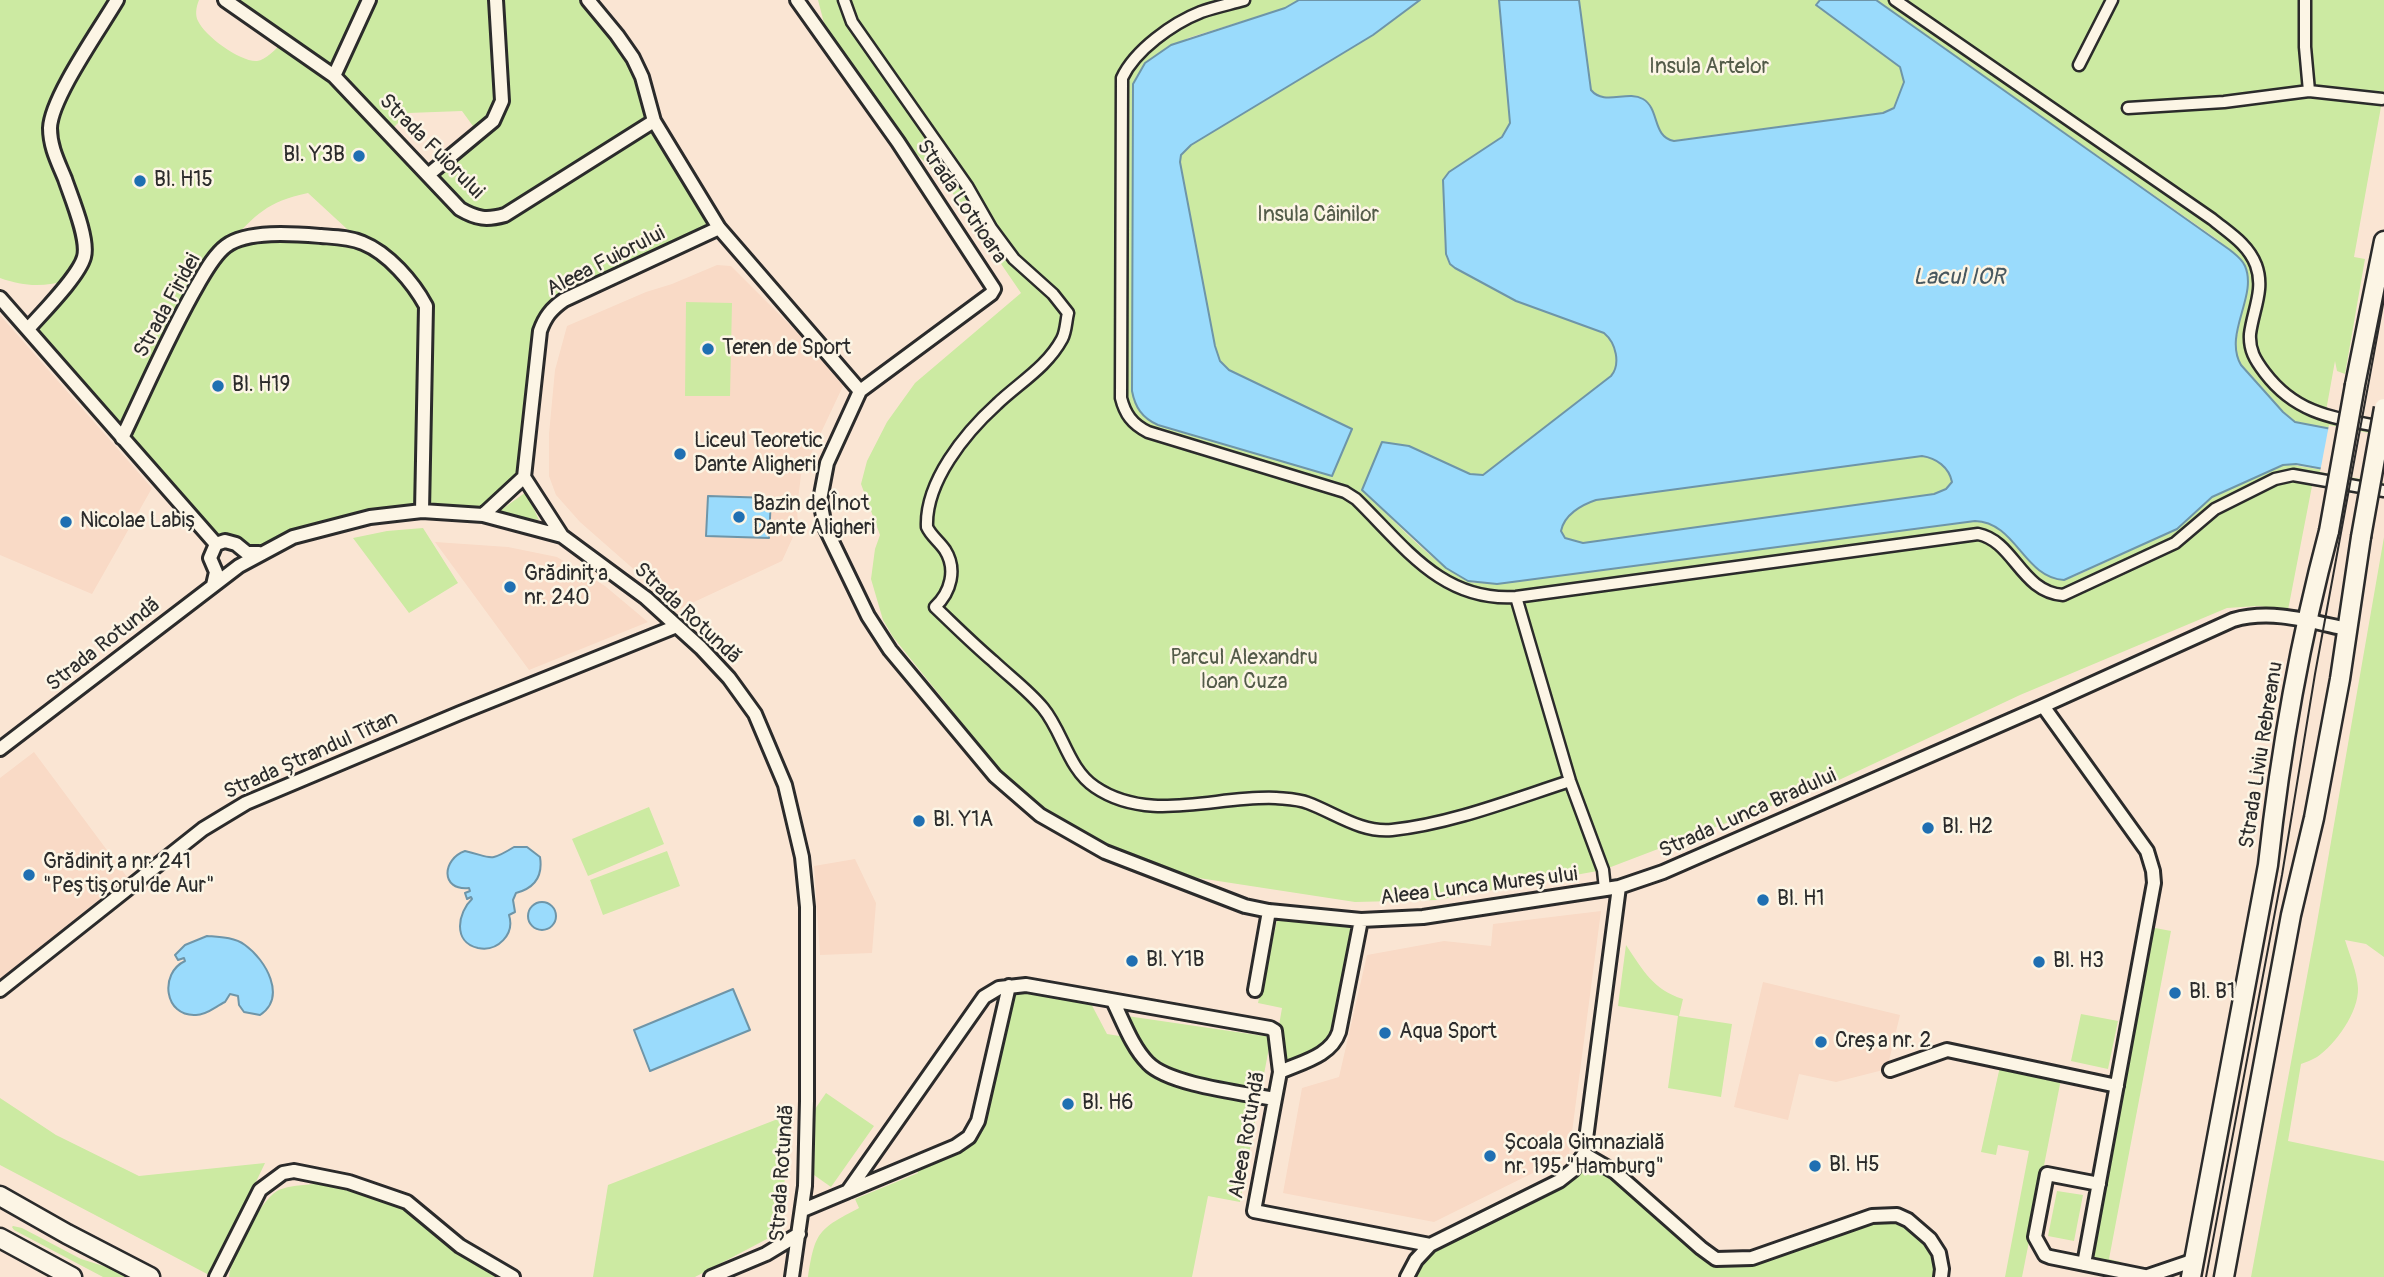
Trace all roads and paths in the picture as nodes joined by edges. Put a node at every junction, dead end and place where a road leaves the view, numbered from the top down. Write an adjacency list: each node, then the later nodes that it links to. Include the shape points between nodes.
1 (117, 0): 22 (street, via 54,106 50,127 51,146 77,216 85,257)
2 (225, 0): 13 (street)
3 (369, 0): 13 (street)
4 (496, 0): 18 (street, via 502,101 493,121)
5 (588, 0): 17 (street, via 632,58)
6 (797, 0): 23 (street, Strada Lotrioara, via 994,289)
7 (844, 0): 45 (street, via 852,22 967,186 991,228 1014,260 1068,313 1063,338 1043,365 995,405 954,450 938,478 927,527 946,551 951,568 948,589 935,607 1045,711 1091,785 1106,794 1152,806 1251,798 1302,801 1382,831 1448,819)
8 (1244, 0): 38 (street, via 1184,21 1140,51 1122,78 1123,408 1136,426 1147,432 1345,492 1441,579 1476,595)
9 (1895, 0): 25 (street, via 2244,244 2260,280 2250,335 2252,356 2292,400 2316,414)
10 (2112, 0): 12 (street)
11 (2305, 0): 14 (street)
12 (2079, 65)
13 (334, 76): 18 (street, Strada Fuiorului)
14 (2309, 91): 15 (street); 16 (street)
15 (2382, 99)
16 (2129, 108)
17 (654, 121): 18 (street, Strada Fuiorului, via 505,215 489,219 460,209); 19 (street)
18 (428, 175)
19 (719, 228): 23 (street); 27 (street, Aleea Fuiorului, via 564,300 550,311 540,331)
20 (2384, 241): 40 (main road, Strada Liviu Rebreanu, bridge)
21 (0, 298): 22 (street)
22 (28, 329): 26 (street)
23 (860, 391): 39 (street, Strada Lotrioara, via 827,463 820,500 825,527)
24 (2384, 408): 42 (main road, bridge)
25 (2384, 427)
26 (122, 438): 29 (street, Strada Firidei, via 179,317 226,245 291,234 342,237 379,251 426,306); 32 (street)
27 (524, 477): 30 (street); 31 (street)
28 (2384, 491): 38 (street, via 2293,475 2276,479 2215,509 2175,543 2063,595 2038,587 1991,539 1978,534)
29 (422, 511): 30 (street, Strada Rotundă); 34 (street, Strada Rotundă, via 321,529)
30 (483, 515): 31 (street, Strada Rotundă)
31 (562, 536): 41 (street, Strada Rotundă)
32 (216, 544): 33 (street, via 231,541); 35 (street, via 210,558)
33 (239, 548): 34 (street); 36 (street, via 242,557)
34 (259, 553): 36 (street, Strada Rotundă)
35 (214, 567): 36 (street, via 222,572); 37 (street)
36 (235, 569): 37 (street, Strada Rotundă)
37 (213, 585): 44 (street, Strada Rotundă)
38 (1516, 597): 45 (street)
39 (869, 616): 48 (street, Aleea Lunca Mureșului, via 943,716 995,776 1040,815 1105,852)
40 (2308, 621): 42 (street, Strada Lunca Bradului); 43 (street, Strada Lunca Bradului, via 2247,615); 67 (main road, Strada Liviu Rebreanu)
41 (677, 626): 52 (street, Strada Ștrandul Titan, via 246,803 203,829); 62 (street, Strada Rotundă, via 749,704 775,759 795,822 807,908)
42 (2346, 629): 77 (main road, via 2314,818 2291,915)
43 (2043, 706): 46 (street, Strada Lunca Bradului, via 1664,872); 56 (street, via 2147,851 2153,871)
44 (0, 749)
45 (1570, 780): 47 (street, via 1603,870)
46 (1619, 887): 47 (street, Aleea Lunca Mureșului); 58 (street)
47 (1605, 889): 49 (street, Aleea Lunca Mureșului, via 1458,913)
48 (1269, 911): 49 (street, Aleea Lunca Mureșului); 51 (street)
49 (1361, 920): 55 (street, via 1334,1044)
50 (1009, 986): 53 (street, Aleea Rotundă, via 1043,987); 60 (street, via 991,991 979,1004); 60 (street, via 974,1130 956,1146)
51 (1255, 989)
52 (0, 990)
53 (1113, 1001): 55 (street, Aleea Rotundă, via 1270,1028 1275,1031); 57 (street, via 1141,1054 1156,1070 1183,1081)
54 (1890, 1070): 56 (street, via 1947,1050)
55 (1280, 1072): 57 (street, Aleea Rotundă)
56 (2117, 1086): 59 (street)
57 (1274, 1099): 65 (street, Aleea Rotundă, via 1254,1212)
58 (1584, 1154): 65 (street, via 1559,1181); 75 (street, via 1615,1172 1716,1259 1752,1258 1872,1216 1897,1216 1930,1239 1939,1253)
59 (2099, 1184): 66 (street); 66 (street, via 2047,1174 2035,1237 2045,1255)
60 (848, 1191): 62 (street)
61 (0, 1196): 69 (main road)
62 (803, 1210): 63 (street, Strada Rotundă)
63 (799, 1234): 72 (street); 73 (street, Strada Rotundă)
64 (0, 1238): 68 (main road)
65 (1430, 1245): 74 (street)
66 (2084, 1264): 76 (street)
67 (2193, 1268): 76 (street)
68 (72, 1277)
69 (150, 1277)
70 (216, 1277): 71 (street, via 260,1189 294,1171 349,1182 415,1207 460,1246)
71 (513, 1277)
72 (711, 1277)
73 (792, 1277)
74 (1407, 1277)
75 (1941, 1277)
76 (2149, 1277)
77 (2224, 1277)

